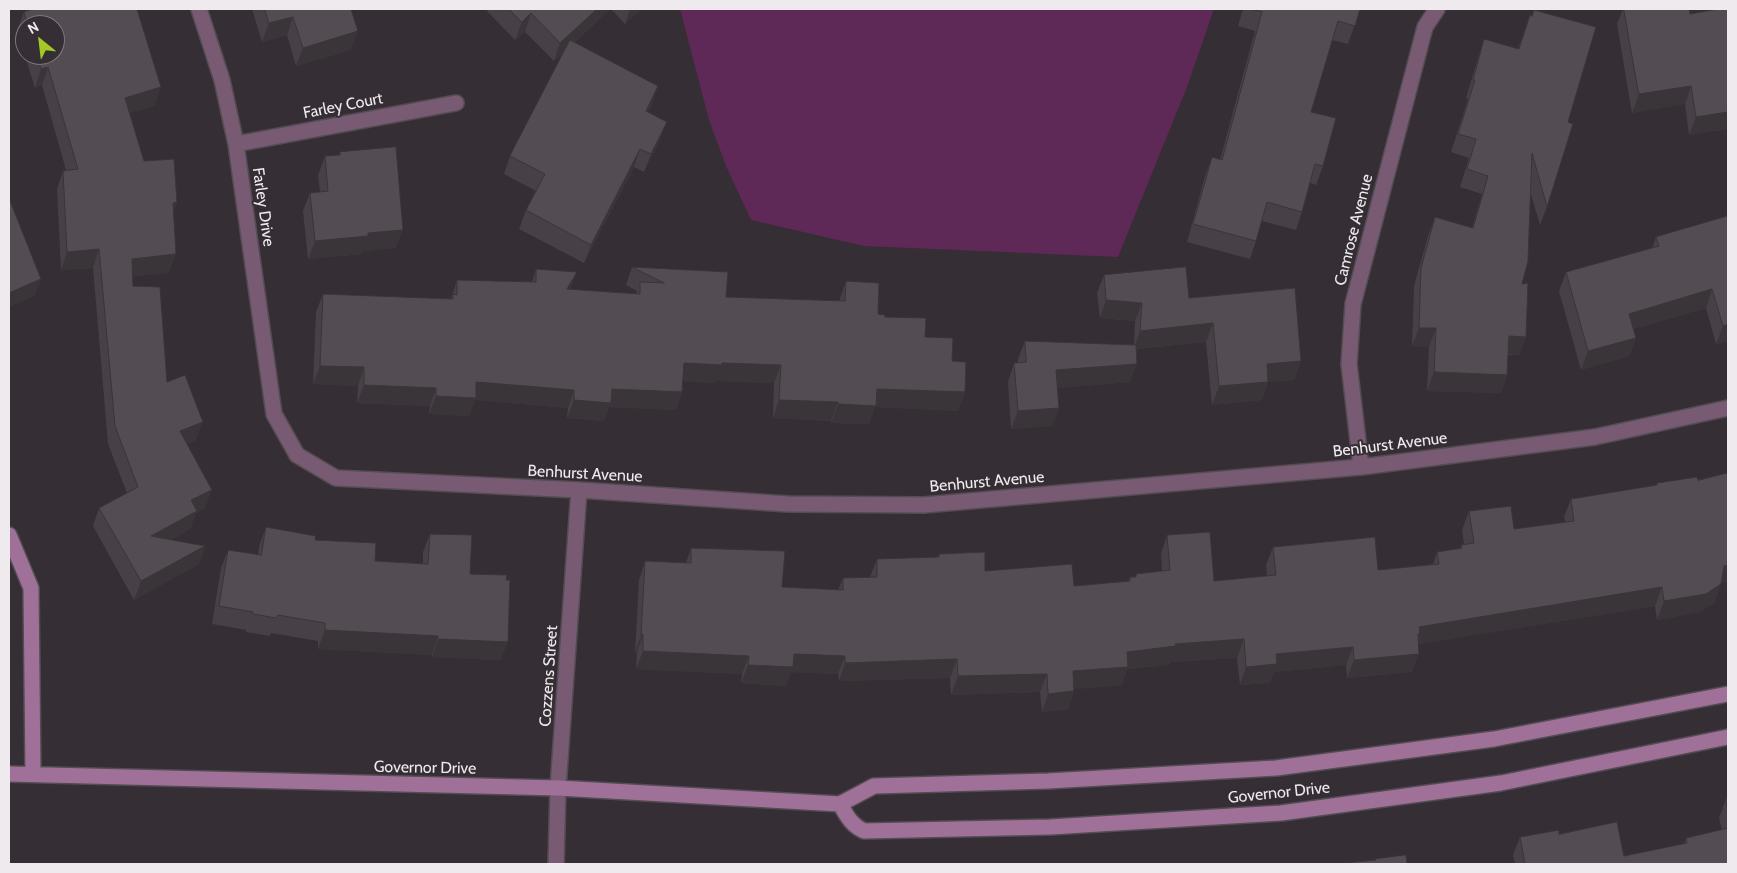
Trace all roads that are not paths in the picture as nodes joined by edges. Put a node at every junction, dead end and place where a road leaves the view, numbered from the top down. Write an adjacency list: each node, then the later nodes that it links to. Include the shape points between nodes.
1 (199, 9): 4 (street, Farley Drive, via 222,80)
2 (1437, 9): 7 (street, Camrose Avenue, via 1425,26 1353,304 1349,364)
3 (456, 103): 4 (street, Farley Court)
4 (236, 144): 6 (street, Farley Drive)
5 (1728, 408): 7 (street, Benhurst Avenue, via 1595,437)
6 (274, 414): 8 (street, Benhurst Avenue, via 297,455 336,478)
7 (1361, 467): 8 (street, Benhurst Avenue, via 924,504 788,504)
8 (580, 490): 14 (street, Cozzens Street)
9 (9, 536): 13 (main road, via 31,588)
10 (1728, 694): 15 (main road, Governor Drive, via 1494,739 1276,768 1048,781 874,786)
11 (1728, 737): 15 (main road, Governor Drive, via 1501,783 1281,812 1050,827 864,830 849,820)
12 (9, 774): 13 (main road, Governor Drive)
13 (33, 774): 14 (main road, Governor Drive)
14 (558, 788): 15 (main road, Governor Drive); 16 (street, Cozzens Street)
15 (840, 804)
16 (556, 864)

